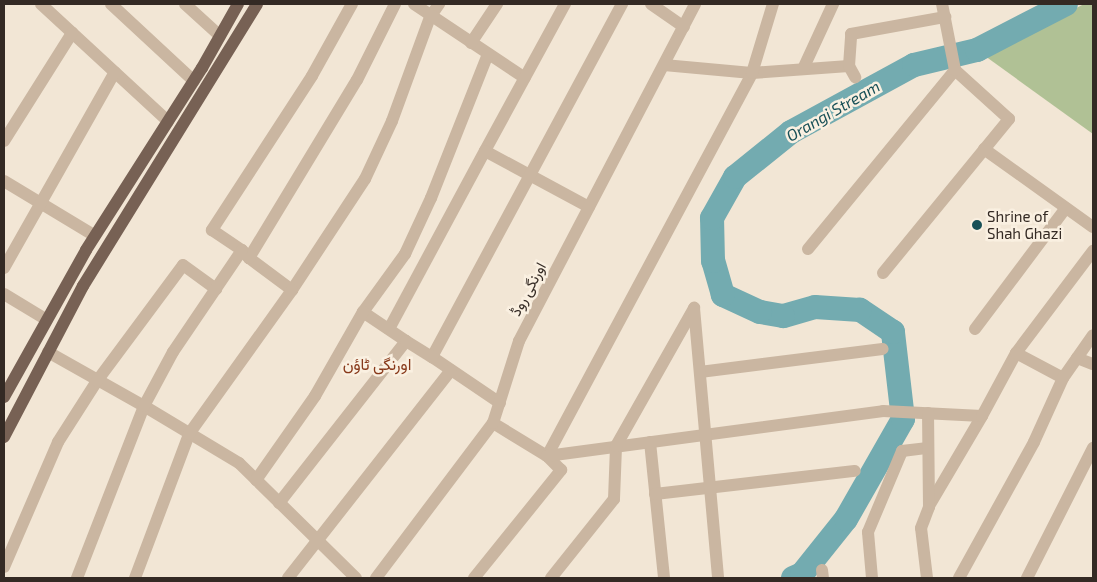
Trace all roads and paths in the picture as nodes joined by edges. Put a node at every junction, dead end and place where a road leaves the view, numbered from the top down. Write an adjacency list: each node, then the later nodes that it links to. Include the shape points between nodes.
1 (41, 4): 21 (street)
2 (111, 4): 31 (street)
3 (185, 4): 22 (street)
4 (238, 4): 22 (main road)
5 (257, 4): 58 (main road, via 84,286)
6 (352, 4): 45 (street, via 312,76 212,230)
7 (395, 4): 45 (street, via 357,80)
8 (414, 4): 18 (street)
9 (439, 4): 18 (street)
10 (497, 4): 23 (street)
11 (565, 4): 30 (street)
12 (622, 4): 36 (street)
13 (651, 4): 20 (street)
14 (695, 4): 20 (street, اورنگی روڈ)
15 (773, 4): 29 (street)
16 (833, 4): 26 (street)
17 (942, 4): 19 (street)
18 (430, 17): 23 (street); 49 (street, via 392,121 365,179)
19 (945, 17): 26 (street, via 851,34 852,72); 27 (street)
20 (684, 27): 25 (street, اورنگی روڈ)
21 (72, 32): 28 (street); 33 (street)
22 (220, 36): 31 (main road)
23 (471, 43): 24 (street)
24 (488, 54): 30 (street); 51 (street, via 431,198 405,254)
25 (664, 65): 29 (street); 39 (street, اورنگی روڈ)
26 (803, 69): 29 (street)
27 (955, 70): 34 (street, via 1009,119); 43 (street)
28 (115, 72): 32 (street); 38 (street)
29 (752, 73): 80 (street)
30 (525, 78): 35 (street)
31 (194, 80): 32 (main road)
32 (168, 121): 42 (main road)
33 (4, 141)
34 (984, 149): 40 (street); 47 (street)
35 (485, 151): 36 (street); 54 (street)
36 (529, 175): 39 (street); 60 (street)
37 (4, 180): 38 (street)
38 (41, 203): 42 (street); 46 (street)
39 (589, 207): 68 (street, اورنگی روڈ, via 519,341)
40 (1066, 208): 41 (street); 53 (street)
41 (1093, 227)
42 (95, 236): 52 (main road)
43 (808, 249)
44 (1093, 251): 59 (street)
45 (245, 254): 48 (street); 49 (street)
46 (4, 268)
47 (883, 273)
48 (216, 289): 66 (street, via 183,265); 69 (street, via 173,352)
49 (292, 290): 73 (street)
50 (4, 294): 52 (street)
51 (363, 312): 54 (street); 82 (street, via 315,396)
52 (47, 320): 67 (main road)
53 (975, 329)
54 (389, 330): 56 (street)
55 (1093, 334): 61 (street)
56 (406, 342): 60 (street); 85 (street)
57 (883, 349): 64 (street)
58 (48, 352): 66 (street); 75 (main road)
59 (1016, 353): 65 (street); 71 (street)
60 (432, 357): 63 (street)
61 (1077, 358): 62 (street); 65 (street)
62 (1093, 364)
63 (451, 370): 68 (street); 87 (street)
64 (700, 372): 74 (street); 77 (street, via 694,308)
65 (1063, 378): 100 (street, via 1034,442)
66 (97, 381): 69 (street); 88 (street, via 58,442)
67 (4, 397)
68 (500, 403): 72 (street, اورنگی روڈ)
69 (144, 406): 73 (street); 89 (street)
70 (927, 413): 71 (street); 74 (street, via 883,411); 78 (street)
71 (982, 416): 86 (street)
72 (493, 423): 80 (street); 93 (street, اورنگی روڈ)
73 (190, 434): 82 (street, via 239,463); 90 (street)
74 (707, 434): 76 (street); 83 (street)
75 (4, 437)
76 (650, 442): 77 (street); 84 (street)
77 (616, 446): 80 (street); 95 (street, via 614,499)
78 (928, 448): 86 (street); 98 (street, via 902,451 868,532)
79 (1093, 448): 101 (street)
80 (547, 456): 94 (street, via 560,470)
81 (854, 472): 83 (street)
82 (256, 480): 85 (street)
83 (711, 487): 84 (street); 97 (street)
84 (655, 494): 96 (street)
85 (278, 503): 87 (street)
86 (929, 507): 99 (street, via 921,528)
87 (317, 542): 91 (street); 92 (street)
88 (4, 566)
89 (77, 578)
90 (135, 578)
91 (288, 578)
92 (356, 578)
93 (376, 578)
94 (474, 578)
95 (551, 578)
96 (664, 578)
97 (718, 578)
98 (872, 578)
99 (927, 578)
100 (959, 578)
101 (1027, 578)

